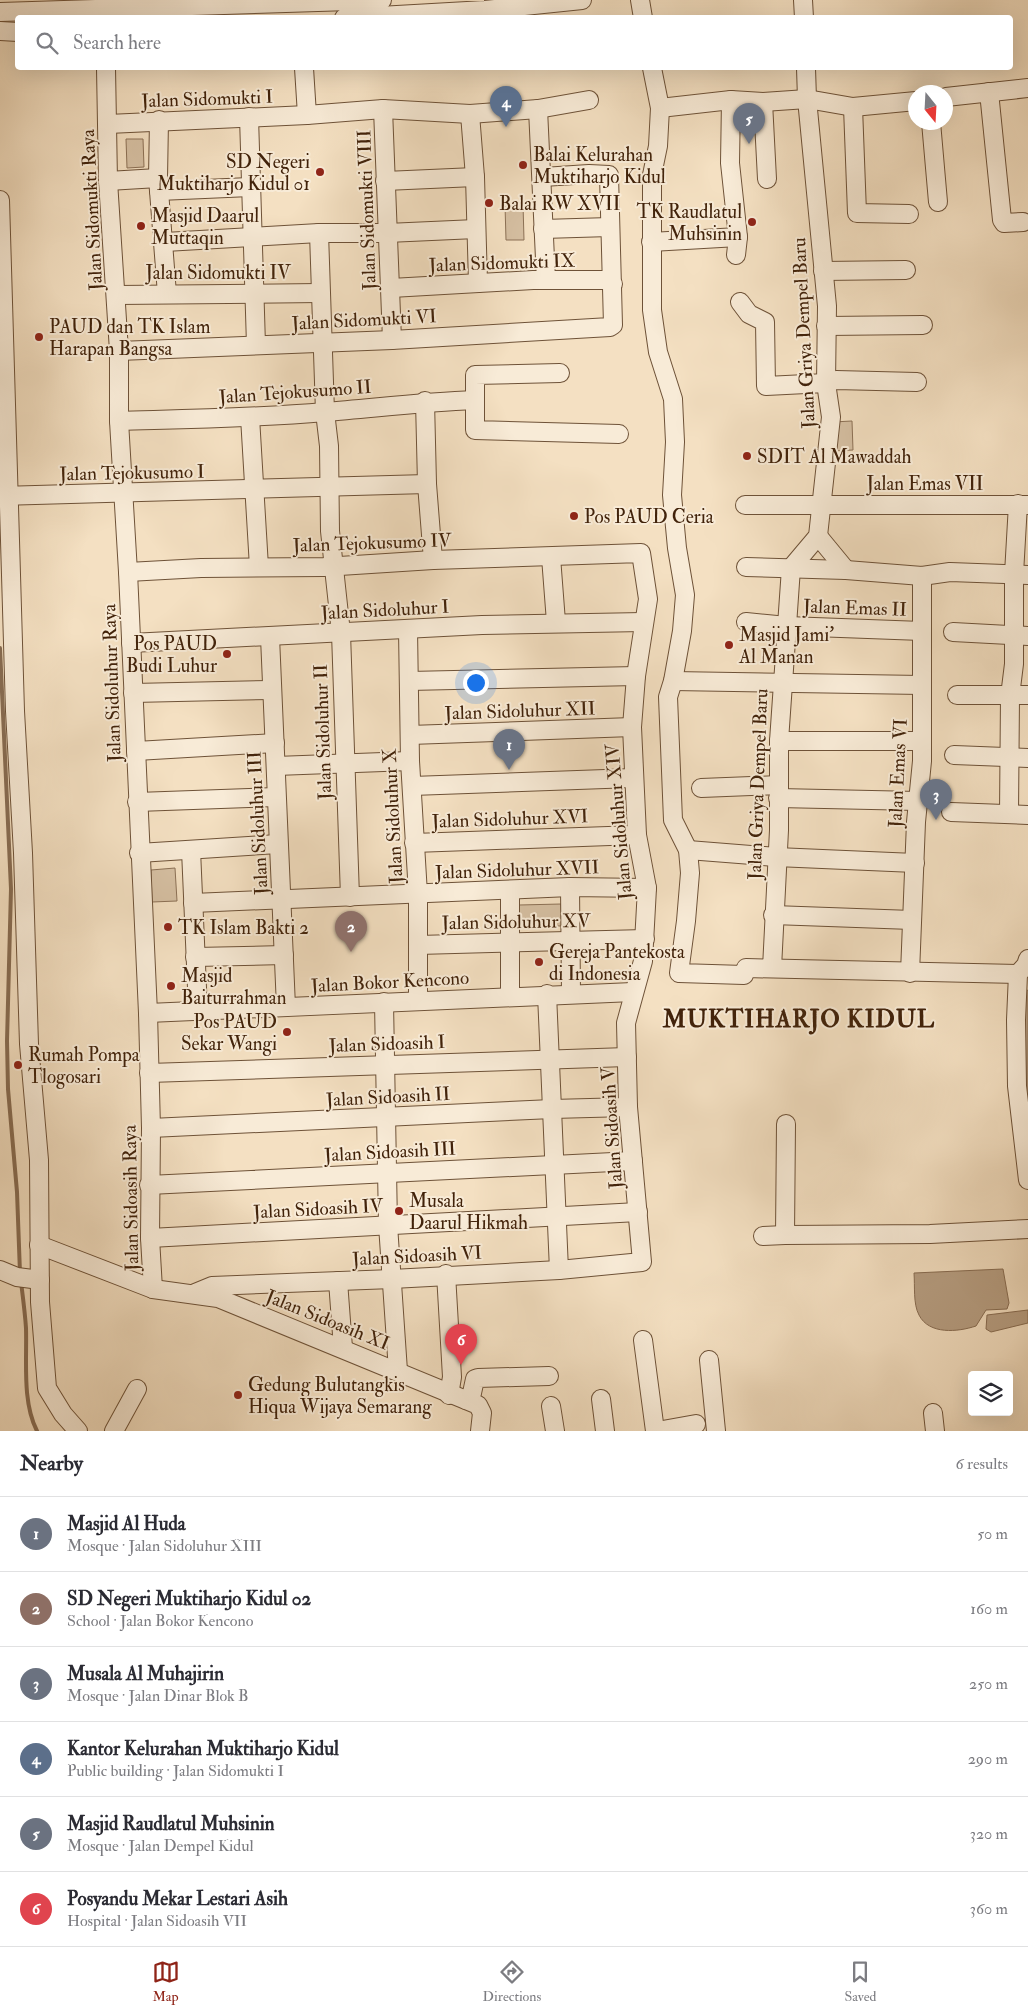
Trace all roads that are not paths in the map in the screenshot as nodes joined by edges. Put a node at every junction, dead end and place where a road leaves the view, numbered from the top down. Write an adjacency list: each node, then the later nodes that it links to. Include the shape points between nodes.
1 (382, 0): 6 (street)
2 (582, 0): 5 (street)
3 (640, 0): 11 (street)
4 (803, 0): 12 (street)
5 (529, 3): 7 (street)
6 (301, 7): 8 (street)
7 (397, 7): 10 (street)
8 (105, 8): 9 (street)
9 (0, 12)
10 (358, 15)
11 (642, 15)
12 (804, 15)
13 (0, 31): 14 (street)
14 (15, 32)
15 (106, 70): 35 (street, Jalan Sidomukti Raya)
16 (304, 70): 32 (street)
17 (652, 70): 28 (street)
18 (806, 70): 22 (street, Jalan Griya Dempel Baru)
19 (1028, 88): 20 (street)
20 (989, 92): 21 (street); 47 (street, via 1002,220 1004,223)
21 (953, 96)
22 (807, 99): 25 (street); 27 (street); 59 (street, Jalan Griya Dempel Baru)
23 (589, 100): 30 (street, Jalan Sidomukti I)
24 (731, 100): 25 (street); 28 (street); 53 (street, via 730,163)
25 (763, 102): 39 (street)
26 (908, 102): 27 (street)
27 (853, 107): 46 (street, via 857,213)
28 (660, 108): 56 (street, via 658,146 652,175)
29 (383, 109): 31 (street, Jalan Sidomukti I); 32 (street, Jalan Sidomukti I); 41 (street, Jalan Sidomukti VIII)
30 (538, 109): 31 (street, Jalan Sidomukti I); 38 (street)
31 (470, 114): 37 (street)
32 (307, 116): 33 (street, Jalan Sidomukti I)
33 (249, 117): 34 (street, Jalan Sidomukti I); 43 (street)
34 (159, 120): 35 (street, Jalan Sidomukti I); 42 (street)
35 (108, 124): 40 (street, Jalan Sidomukti Raya)
36 (932, 130): 45 (street)
37 (475, 177): 41 (street); 49 (street)
38 (543, 177): 48 (street, via 609,175); 50 (street)
39 (767, 179)
40 (108, 181): 42 (street); 67 (street, Jalan Sidomukti Raya)
41 (385, 182): 52 (street, Jalan Sidomukti VIII)
42 (159, 185): 43 (street); 55 (street)
43 (250, 187): 54 (street)
44 (0, 200): 88 (street)
45 (938, 202)
46 (909, 214)
47 (1024, 222)
48 (610, 226): 50 (street); 62 (street)
49 (476, 229): 52 (street); 61 (street)
50 (543, 229): 60 (street)
51 (319, 233): 52 (street); 54 (street); 65 (street, Jalan Sidoluhur II)
52 (387, 233): 63 (street, Jalan Sidomukti VIII)
53 (738, 237): 56 (street); 57 (street)
54 (251, 238): 55 (street); 64 (street)
55 (164, 242): 66 (street)
56 (650, 242): 117 (street, via 656,342 673,399 672,496 685,595)
57 (736, 255)
58 (906, 270): 59 (street)
59 (823, 271): 70 (street, Jalan Griya Dempel Baru)
60 (546, 280): 61 (street, Jalan Sidomukti IX); 62 (street, Jalan Sidomukti IX, via 609,280)
61 (478, 283): 63 (street, Jalan Sidomukti IX)
62 (613, 284): 71 (street, Jalan Sidomukti VI, via 613,326 610,328)
63 (391, 288): 71 (street, Jalan Sidomukti VIII)
64 (254, 293): 65 (street, Jalan Sidomukti IV); 66 (street, Jalan Sidomukti IV); 73 (street)
65 (320, 293): 72 (street, Jalan Sidoluhur II)
66 (167, 294): 67 (street, Jalan Sidomukti IV)
67 (117, 295): 74 (street, Jalan Sidomukti Raya)
68 (740, 302): 77 (street, via 749,314 765,322 766,386)
69 (923, 325): 70 (street)
70 (826, 326): 77 (street, Jalan Griya Dempel Baru)
71 (392, 340): 72 (street, Jalan Sidomukti VI)
72 (323, 343): 73 (street, Jalan Sidomukti VI); 80 (street, Jalan Sidoluhur II)
73 (256, 345): 74 (street, Jalan Sidomukti VI)
74 (119, 351): 82 (street, Jalan Sidoluhur Raya)
75 (560, 373): 78 (street, via 475,375)
76 (917, 382): 77 (street, via 836,380)
77 (826, 383): 89 (street, Jalan Griya Dempel Baru, via 831,417)
78 (474, 400): 79 (street, Jalan Tejokusumo II); 83 (street, via 476,432)
79 (425, 402): 80 (street, Jalan Tejokusumo II); 84 (street)
80 (325, 412): 81 (street, Jalan Tejokusumo II); 85 (street, Jalan Sidoluhur II)
81 (250, 417): 82 (street, Jalan Tejokusumo II); 86 (street)
82 (118, 421): 87 (street, Jalan Sidoluhur Raya)
83 (619, 434)
84 (427, 484): 85 (street, Jalan Tejokusumo I); 95 (street)
85 (329, 488): 86 (street, Jalan Tejokusumo I); 96 (street, Jalan Sidoluhur II)
86 (254, 491): 87 (street, Jalan Tejokusumo I); 97 (street)
87 (123, 494): 88 (street, Jalan Tejokusumo I); 101 (street, Jalan Sidoluhur Raya)
88 (4, 496): 203 (street, via 23,853 29,1044 39,1160)
89 (822, 503): 90 (street, Jalan Emas VII); 91 (street, Jalan Emas VII); 92 (street, Jalan Griya Dempel Baru)
90 (745, 505)
91 (1023, 505): 102 (street)
92 (818, 536): 99 (street); 100 (street)
93 (618, 553): 94 (street, Jalan Tejokusumo IV); 105 (street, Jalan Sidoluhur XIV, via 641,553 648,599)
94 (550, 557): 95 (street, Jalan Tejokusumo IV); 104 (street)
95 (433, 560): 96 (street, Jalan Tejokusumo IV)
96 (333, 566): 97 (street, Jalan Tejokusumo IV); 111 (street, Jalan Sidoluhur II)
97 (259, 567): 101 (street, Jalan Tejokusumo IV)
98 (746, 567): 99 (street)
99 (791, 568): 100 (street); 107 (street, Jalan Griya Dempel Baru)
100 (846, 570): 103 (street)
101 (128, 572): 114 (street, Jalan Sidoluhur Raya)
102 (1021, 575): 103 (street, via 950,572); 112 (street)
103 (922, 576): 109 (street, Jalan Emas VI)
104 (556, 622): 105 (street, Jalan Sidoluhur I); 108 (street, Jalan Sidoluhur I)
105 (643, 622): 115 (street, Jalan Sidoluhur XIV)
106 (746, 622): 107 (street, Jalan Emas II)
107 (787, 626): 109 (street, Jalan Emas II); 118 (street, Jalan Griya Dempel Baru)
108 (408, 629): 111 (street, Jalan Sidoluhur I); 116 (street, Jalan Sidoluhur X)
109 (922, 631): 119 (street, Jalan Emas VI)
110 (953, 632): 112 (street)
111 (341, 633): 113 (street, Jalan Sidoluhur I); 134 (street, Jalan Sidoluhur II)
112 (1021, 635): 123 (street)
113 (270, 637): 114 (street, Jalan Sidoluhur I); 120 (street, Jalan Sidoluhur III)
114 (131, 642): 121 (street, Jalan Sidoluhur Raya)
115 (636, 676): 116 (street); 125 (street, Jalan Sidoluhur XIV)
116 (409, 681): 126 (street, Jalan Sidoluhur X)
117 (673, 681): 118 (street); 150 (street, via 668,698 673,820)
118 (783, 682): 119 (street); 127 (street, Jalan Griya Dempel Baru)
119 (922, 685): 128 (street, Jalan Emas VI)
120 (271, 690): 121 (street); 129 (street, Jalan Sidoluhur III)
121 (133, 693): 130 (street, Jalan Sidoluhur Raya)
122 (957, 694): 123 (street)
123 (1010, 696): 124 (street); 132 (street)
124 (1028, 696)
125 (632, 727): 126 (street, Jalan Sidoluhur XII); 136 (street, Jalan Sidoluhur XIV)
126 (410, 735): 133 (street, Jalan Sidoluhur X)
127 (779, 741): 128 (street); 139 (street, Jalan Griya Dempel Baru)
128 (921, 741): 141 (street, Jalan Emas VI)
129 (275, 743): 130 (street); 135 (street, Jalan Sidoluhur III)
130 (136, 751): 142 (street, Jalan Sidoluhur Raya)
131 (954, 755): 132 (street)
132 (1019, 758): 144 (street)
133 (410, 761): 134 (street); 137 (street, Jalan Sidoluhur X)
134 (344, 764): 135 (street); 158 (street, Jalan Sidoluhur II)
135 (276, 766): 140 (street, Jalan Sidoluhur III)
136 (634, 778): 137 (street); 146 (street, Jalan Sidoluhur XIV)
137 (412, 786): 147 (street, Jalan Sidoluhur X)
138 (701, 788): 139 (street)
139 (778, 792): 141 (street); 152 (street, Jalan Griya Dempel Baru)
140 (276, 797): 142 (street); 148 (street, Jalan Sidoluhur III)
141 (918, 801): 153 (street, Jalan Emas VI)
142 (137, 802): 151 (street, Jalan Sidoluhur Raya)
143 (951, 812): 144 (street)
144 (1009, 814): 145 (street)
145 (1028, 815)
146 (637, 835): 147 (street, Jalan Sidoluhur XVI); 155 (street, Jalan Sidoluhur XIV)
147 (414, 843): 157 (street, Jalan Sidoluhur X)
148 (278, 844): 149 (street); 159 (street, Jalan Sidoluhur III)
149 (191, 850): 151 (street); 160 (street)
150 (688, 850): 152 (street); 170 (street, via 690,873 679,972 744,974 746,968)
151 (139, 853): 181 (street, Jalan Sidoluhur Raya)
152 (776, 857): 153 (street); 161 (street, Jalan Griya Dempel Baru)
153 (914, 863): 162 (street, Jalan Emas VI)
154 (570, 887): 155 (street, Jalan Sidoluhur XVII); 156 (street, Jalan Sidoluhur XVII); 164 (street)
155 (647, 888): 163 (street, Jalan Sidoluhur XIV)
156 (510, 890): 157 (street, Jalan Sidoluhur XVII); 165 (street)
157 (418, 894): 158 (street, Jalan Sidoluhur XVII); 166 (street, Jalan Sidoluhur X)
158 (350, 897): 159 (street, Jalan Sidoluhur XVII)
159 (282, 900): 160 (street, Jalan Sidoluhur XVII); 167 (street, Jalan Sidoluhur III)
160 (193, 903): 168 (street)
161 (773, 914): 162 (street); 170 (street, Jalan Griya Dempel Baru)
162 (912, 920): 171 (street, Jalan Emas VI)
163 (645, 939): 164 (street, Jalan Sidoluhur XV); 173 (street, Jalan Sidoluhur XIV, via 643,961)
164 (570, 940): 165 (street, Jalan Sidoluhur XV); 175 (street)
165 (510, 941): 166 (street, Jalan Sidoluhur XV); 176 (street)
166 (418, 944): 177 (street, Jalan Sidoluhur X)
167 (284, 955): 168 (street); 179 (street, Jalan Sidoluhur III)
168 (195, 957): 180 (street)
169 (1028, 959): 172 (street)
170 (772, 968): 171 (street)
171 (910, 973): 172 (street)
172 (1018, 974): 194 (street, via 1017,1086)
173 (634, 992): 175 (street, Jalan Bokor Kencono); 182 (street, Jalan Sidoasih V, via 626,1023)
174 (547, 994): 175 (street, Jalan Bokor Kencono); 176 (street, Jalan Bokor Kencono); 183 (street)
175 (571, 994)
176 (510, 996): 177 (street, Jalan Bokor Kencono)
177 (418, 1001): 178 (street, Jalan Bokor Kencono)
178 (384, 1002): 179 (street, Jalan Bokor Kencono); 184 (street)
179 (286, 1007): 180 (street, Jalan Bokor Kencono)
180 (198, 1011): 181 (street, Jalan Bokor Kencono)
181 (148, 1013): 185 (street, Jalan Sidoasih Raya)
182 (627, 1057): 183 (street, Jalan Sidoasih I); 186 (street, Jalan Sidoasih V)
183 (551, 1059): 184 (street, Jalan Sidoasih I); 187 (street)
184 (383, 1065): 185 (street, Jalan Sidoasih I); 188 (street)
185 (149, 1073): 190 (street, Jalan Sidoasih Raya)
186 (628, 1107): 187 (street, Jalan Sidoasih II); 191 (street, Jalan Sidoasih V)
187 (552, 1109): 188 (street, Jalan Sidoasih II); 192 (street)
188 (386, 1117): 190 (street, Jalan Sidoasih II); 193 (street)
189 (786, 1124): 200 (street)
190 (151, 1128): 195 (street, Jalan Sidoasih Raya)
191 (633, 1161): 192 (street, Jalan Sidoasih III); 196 (street, Jalan Sidoasih V)
192 (555, 1166): 193 (street, Jalan Sidoasih III); 197 (street)
193 (388, 1172): 195 (street, Jalan Sidoasih III); 198 (street)
194 (1028, 1180)
195 (149, 1185): 202 (street, Jalan Sidoasih Raya)
196 (638, 1212): 197 (street, Jalan Sidoasih IV); 204 (street, Jalan Sidoasih V)
197 (556, 1216): 198 (street, Jalan Sidoasih IV); 206 (street)
198 (388, 1225): 202 (street, Jalan Sidoasih IV); 209 (street)
199 (1028, 1229): 200 (street, via 930,1234)
200 (785, 1235): 201 (street)
201 (763, 1236)
202 (150, 1238): 211 (street, Jalan Sidoasih Raya)
203 (39, 1244): 208 (street); 211 (street, Jalan Sidoasih Raya)
204 (642, 1261): 206 (street, Jalan Sidoasih VI, via 638,1264)
205 (0, 1270): 208 (street)
206 (559, 1270): 207 (street, Jalan Sidoasih VI)
207 (446, 1274): 209 (street, Jalan Sidoasih VI); 219 (street, via 452,1377)
208 (29, 1278): 225 (street, via 47,1388)
209 (392, 1279): 210 (street, Jalan Sidoasih VI); 216 (street)
210 (338, 1281): 212 (street, Jalan Sidoasih VI, via 212,1286); 214 (street)
211 (153, 1289): 212 (street, Jalan Sidoasih XI)
212 (195, 1293): 214 (street, Jalan Sidoasih XI, via 218,1298)
213 (643, 1340): 230 (street)
214 (343, 1348): 216 (street, Jalan Sidoasih XI)
215 (709, 1360): 231 (street)
216 (398, 1371): 219 (street, Jalan Sidoasih XI)
217 (549, 1376): 221 (street, via 475,1379)
218 (136, 1389): 226 (street)
219 (449, 1394): 221 (street, Jalan Sidoasih XI)
220 (600, 1399): 229 (street)
221 (474, 1405): 227 (street)
222 (551, 1406): 228 (street)
223 (933, 1413): 232 (street)
224 (696, 1424): 230 (street)
225 (78, 1431)
226 (114, 1431)
227 (480, 1431)
228 (555, 1431)
229 (605, 1431)
230 (656, 1431)
231 (716, 1431)
232 (935, 1431)

